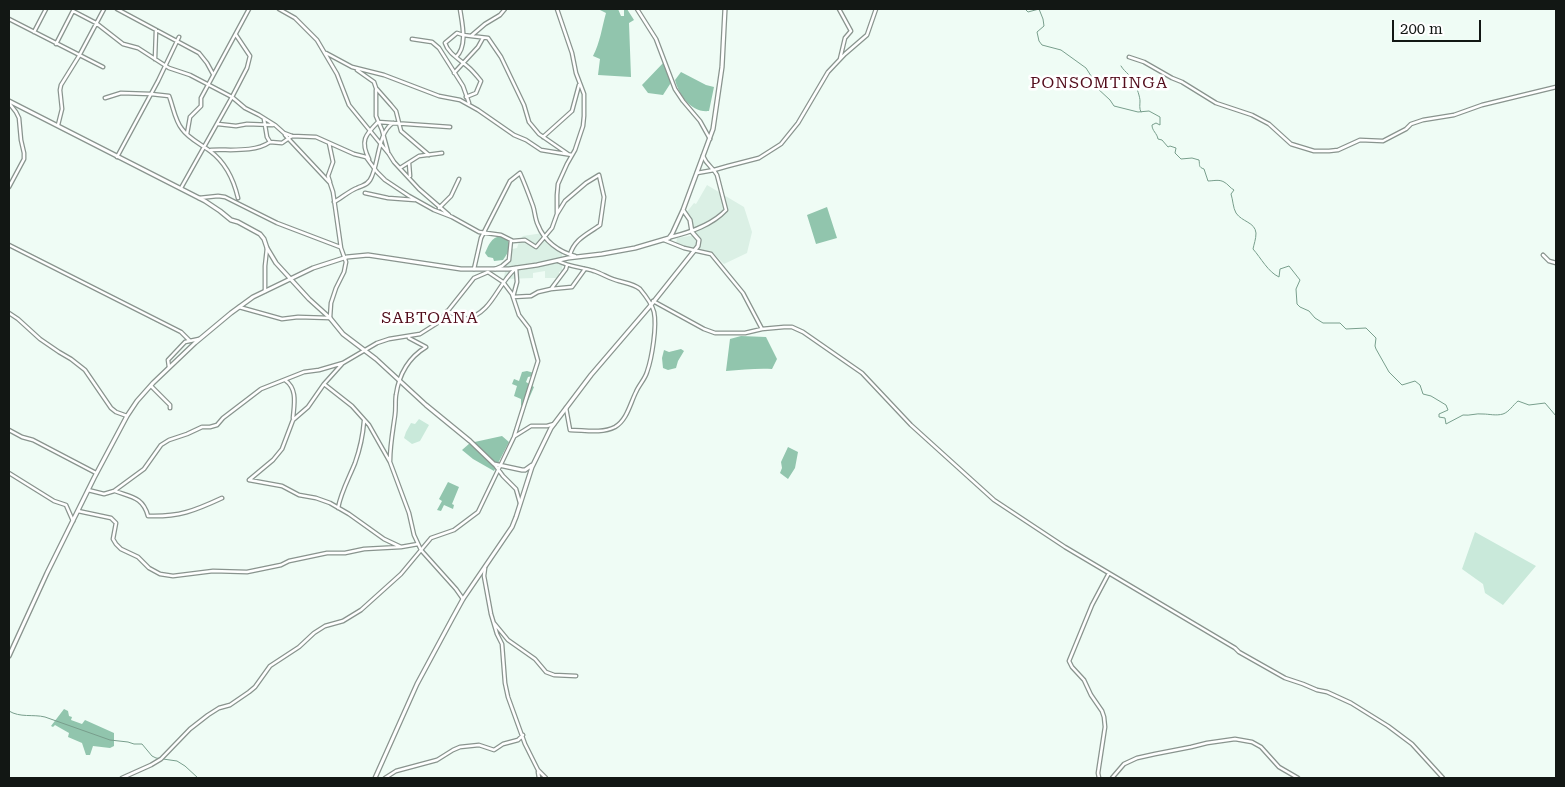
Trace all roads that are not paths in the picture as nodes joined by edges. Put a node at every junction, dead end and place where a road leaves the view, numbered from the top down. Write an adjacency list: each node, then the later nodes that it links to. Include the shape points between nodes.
1 (40, 9): 13 (street)
2 (104, 9): 16 (street)
3 (117, 9): 17 (street)
4 (249, 9): 19 (street)
5 (279, 9): 27 (street, via 295,18)
6 (460, 9): 20 (street)
7 (505, 9): 21 (street)
8 (557, 9): 41 (street)
9 (637, 9): 67 (street, via 656,39 675,89)
10 (725, 9): 67 (street, via 722,67)
11 (839, 9): 32 (street, via 851,31 845,38)
12 (876, 9): 32 (street, via 867,35)
13 (45, 10): 18 (street)
14 (74, 10): 16 (street); 26 (street)
15 (9, 19): 18 (street)
16 (96, 23): 28 (street); 31 (street, via 116,40)
17 (156, 30): 25 (street); 31 (street)
18 (34, 32): 26 (street)
19 (236, 35): 39 (street); 46 (street, via 249,52 250,60)
20 (463, 36): 21 (street); 29 (street, via 461,51); 29 (street, via 457,33 445,43)
21 (471, 36): 24 (street)
22 (179, 37): 25 (street)
23 (412, 38): 38 (street, via 432,42)
24 (483, 38): 33 (street); 65 (street, via 488,38 501,57 529,122)
25 (177, 42): 34 (street); 39 (street, via 199,53)
26 (56, 44): 28 (street)
27 (325, 52): 36 (street); 60 (street, via 348,103)
28 (79, 56): 35 (street); 58 (street, via 61,88)
29 (456, 57): 33 (street)
30 (1129, 57): 43 (street, via 1182,82 1216,103 1269,124 1291,144 1314,151 1338,150 1360,140 1383,141 1423,120 1454,115 1482,104)
31 (156, 59): 34 (street)
32 (840, 59): 83 (street, via 781,144 762,157)
33 (463, 62): 38 (street); 47 (street, via 481,81 476,93)
34 (165, 66): 42 (street); 45 (street)
35 (103, 67)
36 (352, 67): 37 (street); 40 (street)
37 (374, 73): 40 (street); 50 (street)
38 (454, 73): 47 (street)
39 (214, 75): 42 (street)
40 (374, 82): 44 (street)
41 (580, 82): 65 (street, via 572,111); 76 (street, via 584,94 583,123)
42 (208, 84): 46 (street); 62 (street, via 201,106 190,117)
43 (1556, 87)
44 (376, 88): 52 (street); 54 (street, via 396,111)
45 (151, 94): 48 (street, via 121,93); 62 (street, via 169,96 179,125); 78 (street)
46 (232, 97): 51 (street); 55 (street)
47 (466, 97): 50 (street)
48 (105, 98)
49 (9, 102): 58 (street); 88 (street, via 18,115 24,159)
50 (470, 105): 76 (street, via 541,150)
51 (263, 118): 56 (street); 57 (street)
52 (378, 122): 53 (street); 60 (street); 63 (street)
53 (394, 123): 54 (street); 63 (street)
54 (399, 123): 59 (street); 75 (street, via 402,131)
55 (218, 124): 56 (street); 71 (street)
56 (266, 125): 57 (street); 68 (street)
57 (275, 125): 61 (street)
58 (58, 126): 78 (street)
59 (450, 127)
60 (369, 131): 70 (street); 79 (street, via 364,138 364,148)
61 (284, 133): 64 (street); 66 (street)
62 (187, 134): 71 (street)
63 (383, 135): 70 (street); 74 (street)
64 (292, 136): 66 (street); 69 (street, via 314,136)
65 (544, 137): 76 (street)
66 (288, 139): 68 (street, via 280,143); 87 (street)
67 (710, 139): 77 (street)
68 (270, 142): 72 (street, via 250,149)
69 (329, 143): 79 (street, via 364,156); 87 (street, via 333,162 328,176)
70 (381, 144): 74 (street); 81 (street)
71 (204, 147): 72 (street); 89 (street)
72 (209, 150): 92 (street, via 231,177)
73 (442, 153): 75 (street)
74 (389, 154): 82 (street)
75 (430, 154): 80 (street)
76 (572, 156): 97 (street, via 558,184)
77 (703, 156): 83 (street, via 706,164); 84 (street)
78 (117, 157): 89 (street)
79 (371, 163): 81 (street)
80 (409, 163): 82 (street); 85 (street)
81 (374, 168): 93 (street); 94 (street, via 366,185)
82 (399, 168): 85 (street)
83 (714, 170): 84 (street); 99 (street, via 726,210)
84 (696, 173): 96 (street)
85 (410, 178): 95 (street)
86 (459, 179): 95 (street, via 451,196)
87 (330, 183): 94 (street)
88 (9, 187)
89 (180, 190): 91 (street)
90 (365, 193): 93 (street)
91 (198, 198): 106 (street, via 230,220 260,234); 107 (street, via 225,197 277,223)
92 (238, 198)
93 (416, 200): 98 (street)
94 (334, 202): 107 (street)
95 (439, 208): 98 (street)
96 (683, 210): 99 (street, via 690,220); 102 (street)
97 (557, 214): 101 (street); 109 (street, via 570,196 599,176 604,197 600,225 574,243)
98 (452, 217): 100 (street)
99 (692, 232): 102 (street); 108 (street, via 699,241)
100 (484, 234): 101 (street, via 510,181 520,173); 103 (street, via 501,235); 117 (street, via 479,241)
101 (545, 238): 103 (street, via 536,247 525,240); 109 (street)
102 (669, 238): 104 (street)
103 (511, 240): 118 (street, via 510,260)
104 (664, 240): 108 (street); 111 (street)
105 (9, 245): 134 (street, via 181,332)
106 (267, 248): 121 (street); 124 (street)
107 (341, 248): 112 (street)
108 (695, 250): 126 (street); 131 (street, via 711,254 721,265 748,301)
109 (570, 255): 111 (street)
110 (1543, 256): 114 (street)
111 (577, 257): 113 (street)
112 (344, 258): 117 (street, via 375,256); 121 (street); 130 (street, via 344,272 331,303)
113 (556, 260): 115 (street); 116 (street)
114 (1556, 263)
115 (567, 265): 119 (street); 123 (street)
116 (516, 268): 118 (street); 122 (street); 125 (street)
117 (474, 269): 118 (street)
118 (493, 269): 120 (street)
119 (585, 269): 123 (street, via 572,287); 126 (street, via 636,286)
120 (488, 272): 122 (street); 128 (street, via 469,282)
121 (290, 278): 124 (street); 130 (street)
122 (505, 283): 125 (street); 128 (street, via 479,315 466,319)
123 (551, 289): 125 (street)
124 (265, 291): 127 (street)
125 (513, 297): 149 (street, via 519,315 529,328 538,361)
126 (652, 303): 131 (street, via 715,333); 143 (street); 143 (street, via 655,320 652,354 647,373 622,421 603,431 570,430)
127 (239, 307): 130 (street, via 282,319); 133 (street)
128 (447, 311): 132 (street, via 435,325)
129 (9, 313): 144 (street, via 40,339 77,363 111,408)
130 (330, 318): 135 (street, via 343,334)
131 (762, 330): 166 (street, via 792,327 807,335 862,374 911,425 994,500)
132 (408, 337): 135 (street, via 390,339); 139 (street, via 426,347 411,358)
133 (201, 338): 134 (street); 137 (street)
134 (190, 341): 137 (street, via 185,342 168,360)
135 (365, 350): 136 (street); 139 (street)
136 (343, 363): 138 (street); 140 (street)
137 (169, 368): 141 (street)
138 (285, 380): 146 (street, via 295,395); 156 (street, via 255,392 217,425 202,427 161,445 144,469)
139 (399, 380): 150 (street); 152 (street)
140 (324, 384): 145 (street); 146 (street, via 308,407)
141 (151, 386): 142 (street); 144 (street)
142 (170, 408)
143 (566, 408): 147 (street)
144 (127, 416): 154 (street)
145 (364, 419): 150 (street); 159 (street, via 355,463)
146 (293, 420): 159 (street, via 282,450 250,480 282,486)
147 (554, 424): 149 (street, via 531,426); 151 (street)
148 (9, 430): 154 (street)
149 (514, 437): 152 (street)
150 (390, 462): 162 (street)
151 (534, 463): 152 (street, via 522,470); 158 (street)
152 (499, 468): 158 (street, via 516,489); 164 (street, via 475,515 454,530 432,538)
153 (9, 473): 161 (street, via 66,505)
154 (96, 473): 155 (street)
155 (88, 490): 156 (street, via 104,494); 160 (street)
156 (114, 491): 157 (street, via 140,500 148,516 187,513)
157 (222, 498)
158 (520, 504): 165 (street, via 512,526)
159 (338, 508): 163 (street)
160 (78, 511): 161 (street); 163 (street, via 111,518 116,523 113,539 116,544 149,568 173,576 213,571 247,572 327,553)
161 (73, 521): 169 (street)
162 (418, 544): 163 (street); 164 (street)
163 (401, 547)
164 (421, 550): 167 (street); 175 (street, via 362,610 314,633 270,666 249,692 197,723 161,759)
165 (485, 568): 167 (street); 168 (street)
166 (1109, 573): 180 (street, via 1069,660 1104,717); 183 (street, via 1268,669 1351,703 1412,744)
167 (463, 599): 176 (street, via 417,684)
168 (493, 622): 172 (street, via 508,640 535,659 546,672); 173 (street, via 502,644 504,683)
169 (16, 640): 170 (street); 171 (street)
170 (9, 650)
171 (9, 656)
172 (576, 676)
173 (522, 735): 174 (street); 177 (street, via 518,740 496,749 479,745 460,747 437,760 396,771)
174 (538, 770): 178 (street); 179 (street)
175 (122, 778)
176 (374, 778)
177 (385, 778)
178 (539, 778)
179 (546, 778)
180 (1099, 778)
181 (1112, 778): 182 (street, via 1124,764 1137,758 1235,738 1261,747 1279,767)
182 (1298, 778)
183 (1443, 778)

